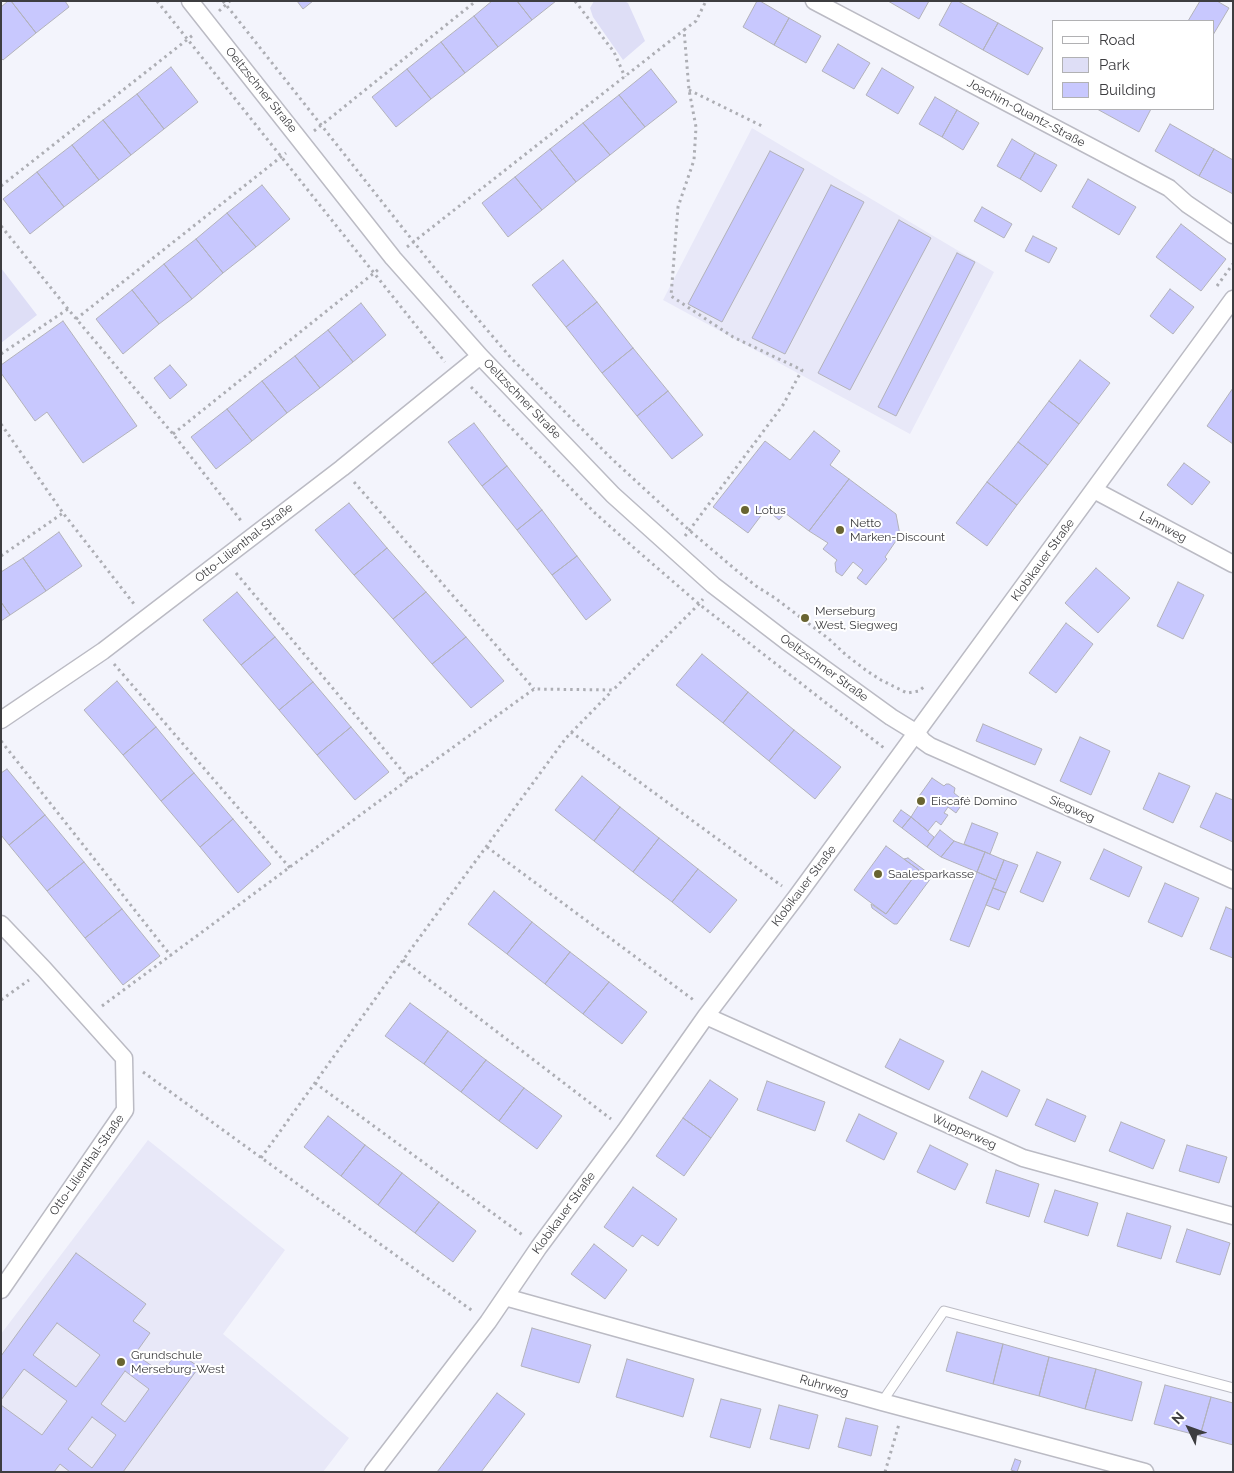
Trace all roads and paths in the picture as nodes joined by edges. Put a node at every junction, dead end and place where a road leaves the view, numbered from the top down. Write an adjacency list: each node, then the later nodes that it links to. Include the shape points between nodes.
1 (190, 1): 8 (street, Oeltzschner Straße)
2 (230, 1): 7 (path)
3 (476, 1): 12 (path)
4 (575, 1): 10 (path, via 614,52)
5 (706, 1): 9 (path, via 696,21)
6 (814, 1): 17 (street, Joachim-Quantz-Straße, via 1169,188)
7 (225, 3): 8 (path); 12 (path)
8 (207, 22): 14 (street, Oeltzschner Straße); 15 (path)
9 (684, 30): 10 (path); 11 (path)
10 (625, 77): 18 (path)
11 (689, 90): 13 (path); 30 (path, via 696,127 694,160 678,207 671,296 733,337 802,370 783,405)
12 (321, 125): 14 (path); 18 (path)
13 (762, 126)
14 (302, 141): 19 (street, Oeltzschner Straße); 22 (path)
15 (1, 186)
16 (1, 226): 21 (path)
17 (1233, 235)
18 (414, 241): 19 (path); 30 (path, via 511,358)
19 (393, 258): 24 (street, Oeltzschner Straße); 26 (path)
20 (1233, 299): 28 (street, Klobikauer Straße)
21 (68, 309): 22 (path); 23 (path)
22 (76, 320): 26 (path)
23 (1, 354)
24 (480, 356): 27 (street, Otto-Lilienthal-Straße); 32 (street, Oeltzschner Straße, via 613,495)
25 (1, 424): 29 (path)
26 (173, 434): 31 (path)
27 (342, 468): 31 (street, Otto-Lilienthal-Straße); 40 (path)
28 (1094, 490): 35 (street, Lahnweg); 45 (street, Klobikauer Straße)
29 (63, 513): 33 (path); 38 (path)
30 (689, 530): 32 (path); 36 (path)
31 (254, 536): 34 (street, Otto-Lilienthal-Straße)
32 (675, 550): 37 (street, Oeltzschner Straße)
33 (1, 556)
34 (224, 559): 38 (street, Otto-Lilienthal-Straße); 47 (path)
35 (1233, 564)
36 (730, 565): 37 (path); 42 (path, via 867,671 908,692)
37 (713, 584): 41 (path, via 700,604); 45 (street, Oeltzschner Straße, via 842,682)
38 (145, 619): 39 (street, Otto-Lilienthal-Straße)
39 (103, 652): 43 (street, Otto-Lilienthal-Straße); 49 (path)
40 (534, 689): 41 (path); 47 (path)
41 (613, 690): 44 (path)
42 (919, 691)
43 (1, 720)
44 (571, 732): 48 (path); 51 (path)
45 (917, 733): 50 (street, Siegweg, via 930,746); 51 (street, Klobikauer Straße)
46 (1, 741): 53 (path)
47 (409, 779): 49 (path)
48 (487, 847): 54 (path); 57 (path, via 699,1004)
49 (290, 868): 53 (path)
50 (1233, 880)
51 (797, 896): 57 (street, Klobikauer Straße)
52 (1, 924): 55 (street)
53 (171, 956): 58 (path)
54 (403, 960): 60 (path); 61 (path)
55 (44, 969): 56 (path); 58 (street)
56 (1, 1000)
57 (706, 1016): 61 (street, Klobikauer Straße); 63 (street, Wupperweg, via 1023,1158)
58 (86, 1018): 59 (street)
59 (124, 1058): 62 (path); 65 (street, Otto-Lilienthal-Straße, via 125,1110)
60 (315, 1083): 62 (path); 64 (path)
61 (625, 1130): 64 (street, Klobikauer Straße)
62 (261, 1158): 67 (path)
63 (1233, 1216)
64 (539, 1247): 66 (street, Klobikauer Straße)
65 (1, 1290)
66 (505, 1297): 67 (street, Klobikauer Straße); 69 (street, Ruhrweg)
67 (488, 1322): 71 (street, Klobikauer Straße)
68 (1233, 1388): 69 (lane, via 944,1311)
69 (882, 1402): 70 (street, Ruhrweg)
70 (904, 1408): 72 (path); 73 (street, Ruhrweg)
71 (373, 1472)
72 (885, 1472)
73 (1145, 1472)

